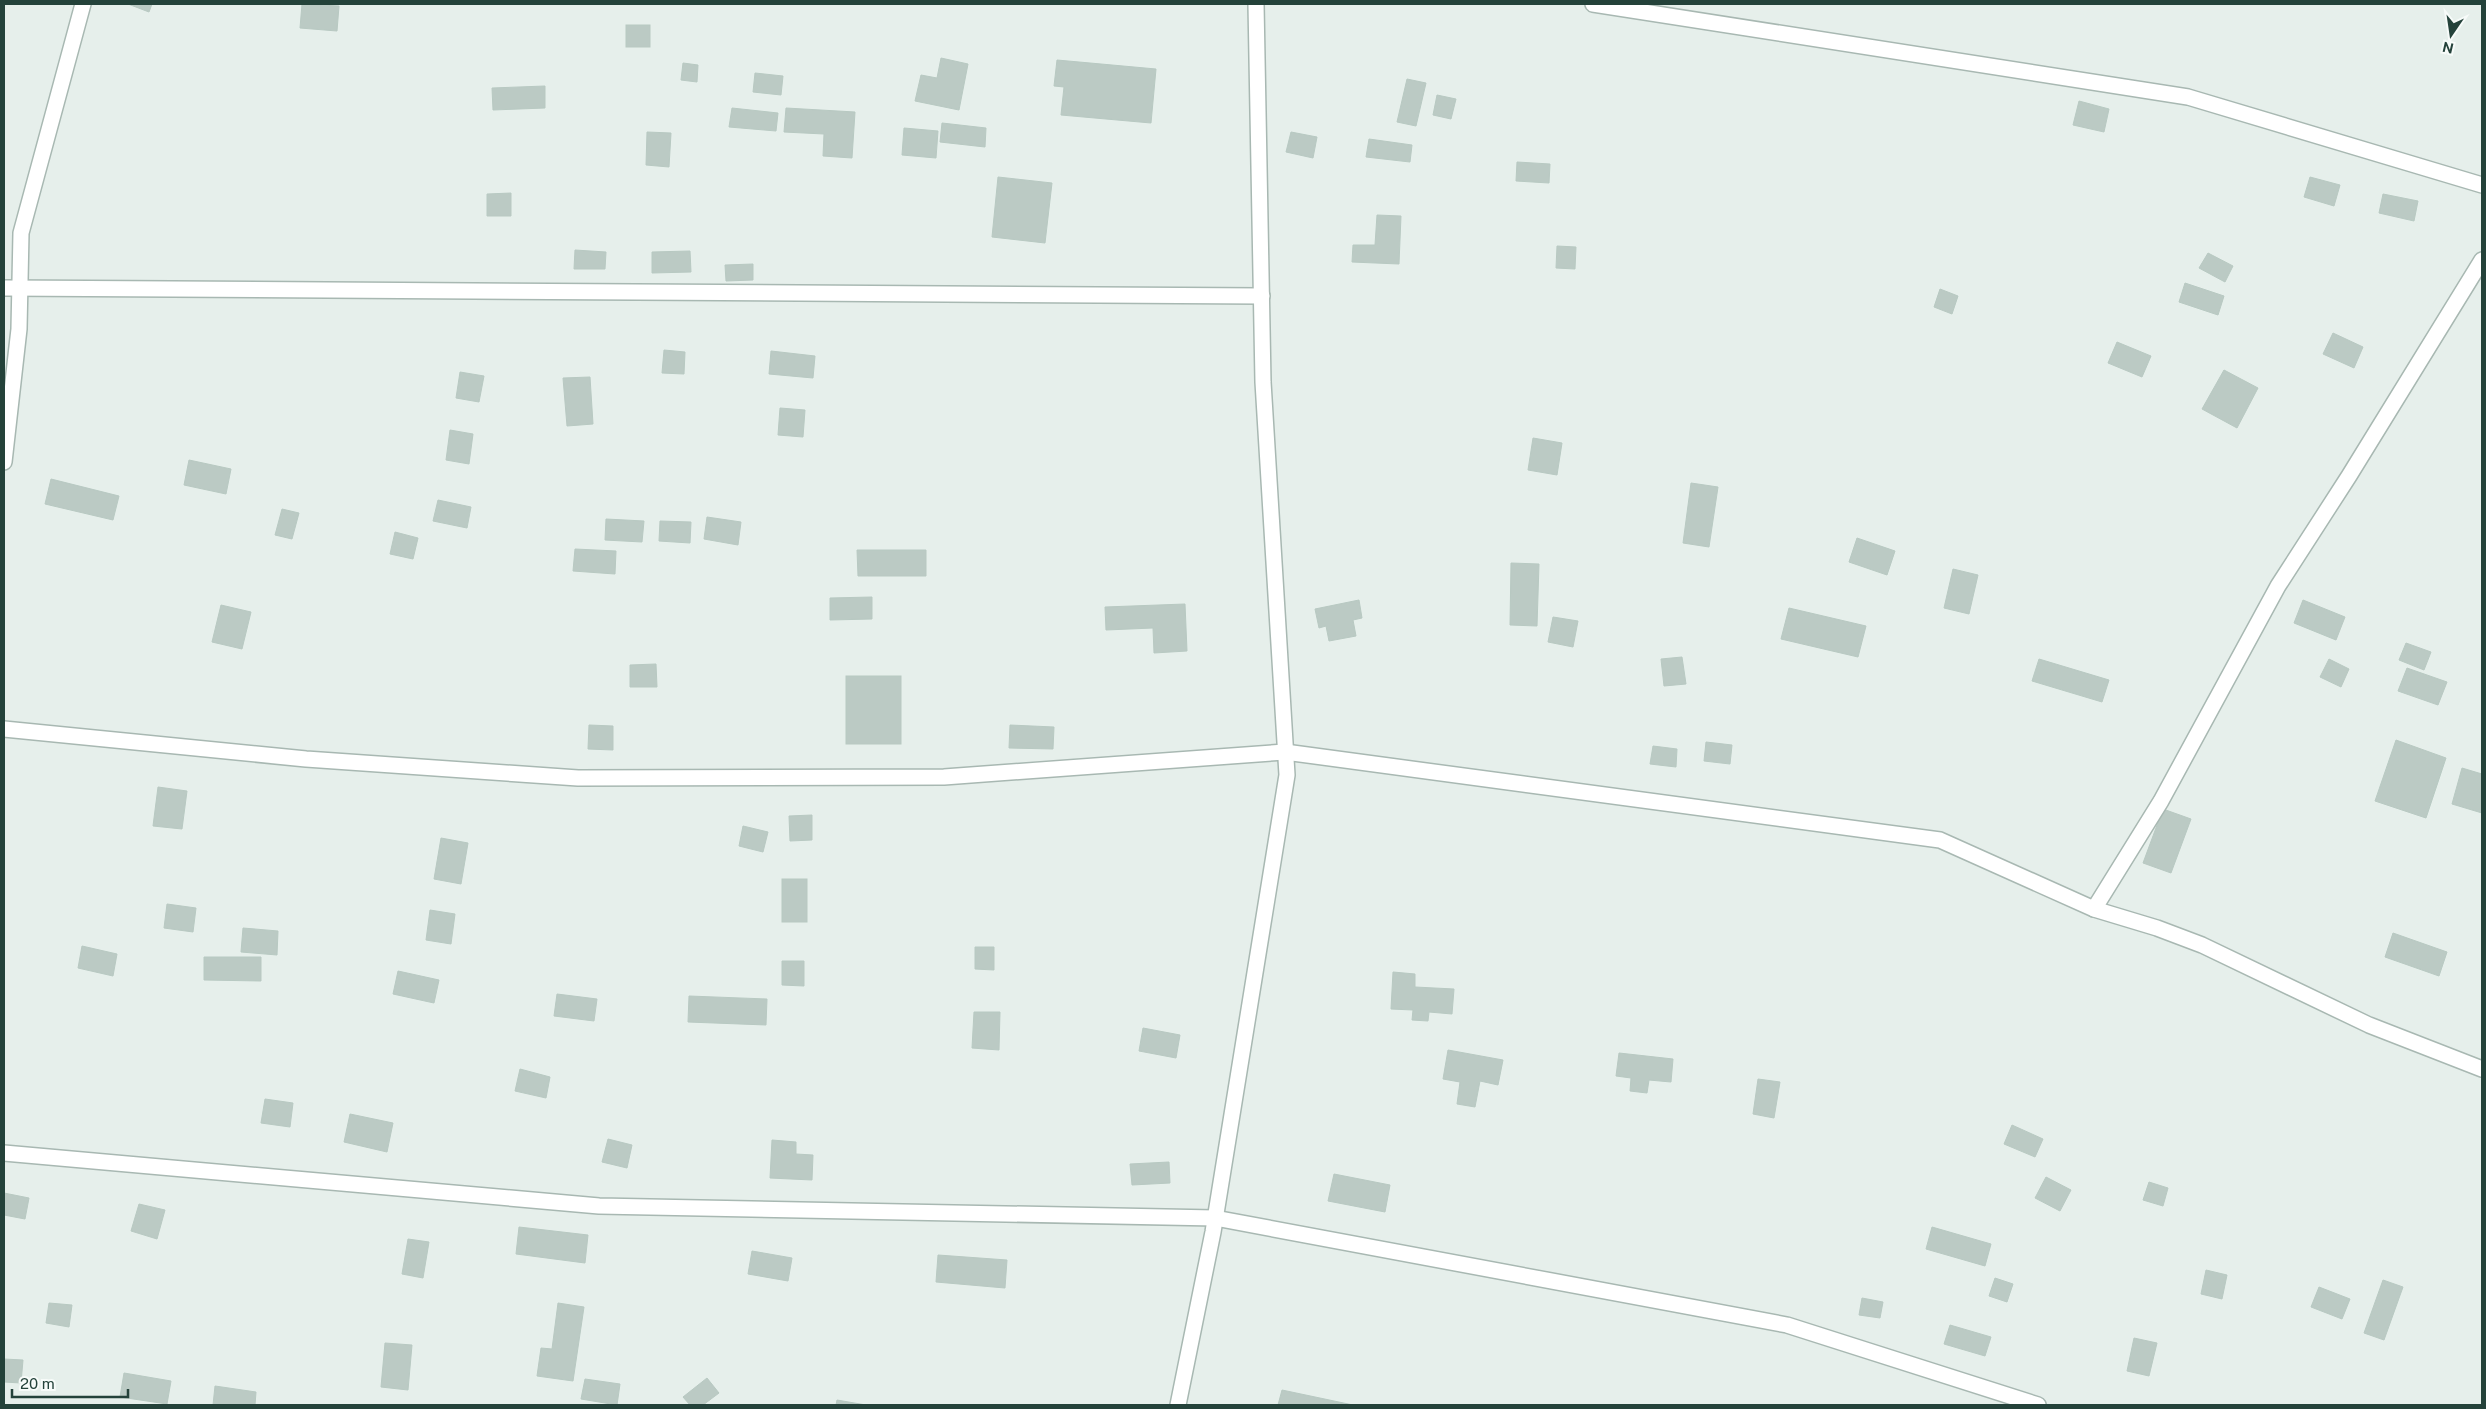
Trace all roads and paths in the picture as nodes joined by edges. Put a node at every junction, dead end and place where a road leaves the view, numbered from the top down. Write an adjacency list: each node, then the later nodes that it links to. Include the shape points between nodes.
1 (84, 4): 7 (street, via 21,233)
2 (1256, 4): 8 (street)
3 (1593, 4): 4 (street, via 2188,97)
4 (2482, 185)
5 (2482, 260): 12 (street, via 2278,586 2160,801)
6 (4, 288): 7 (street)
7 (20, 289): 8 (street); 9 (street, via 19,329)
8 (1262, 296): 11 (street, via 1263,382)
9 (4, 462)
10 (4, 729): 11 (street, via 306,759 578,778 944,777)
11 (1285, 752): 12 (street, via 1940,840); 15 (street, via 1287,774)
12 (2094, 909): 13 (street, via 2202,945 2369,1025)
13 (2482, 1069)
14 (4, 1153): 15 (street, via 599,1206)
15 (1215, 1218): 16 (street); 17 (street, via 1787,1324)
16 (1178, 1405)
17 (2038, 1405)

